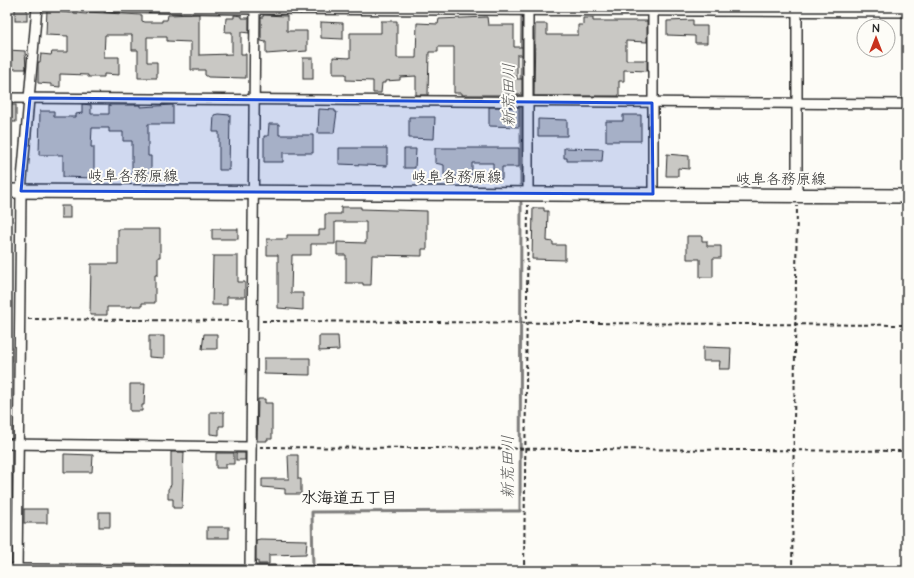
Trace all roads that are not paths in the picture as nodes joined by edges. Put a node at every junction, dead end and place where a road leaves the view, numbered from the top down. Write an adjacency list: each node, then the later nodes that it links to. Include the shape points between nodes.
1 (37, 7): 9 (street)
2 (107, 7): 3 (street)
3 (255, 8): 6 (street); 10 (street)
4 (653, 9): 5 (street); 6 (street); 12 (street)
5 (797, 9): 7 (street); 13 (street)
6 (528, 10): 11 (street)
7 (907, 12)
8 (7, 98): 9 (street)
9 (30, 98): 10 (street); 16 (street)
10 (254, 101): 11 (street); 17 (street)
11 (527, 102): 12 (street); 18 (street)
12 (652, 103): 13 (street); 19 (street)
13 (796, 104): 14 (street); 20 (street)
14 (907, 104)
15 (7, 191): 16 (main road, 岐阜各務原線)
16 (21, 191): 17 (main road, 岐阜各務原線); 23 (street)
17 (254, 192): 18 (main road, 岐阜各務原線); 24 (street)
18 (528, 194): 19 (main road, 岐阜各務原線)
19 (653, 194): 20 (main road, 岐阜各務原線)
20 (797, 195): 21 (main road, 岐阜各務原線)
21 (907, 196)
22 (7, 444): 23 (street)
23 (18, 444): 24 (street); 26 (street)
24 (251, 447): 27 (street)
25 (7, 569): 26 (street)
26 (17, 570): 27 (street)
27 (250, 571): 28 (street)
28 (305, 571): 29 (street)
29 (320, 571): 30 (street)
30 (356, 571)

